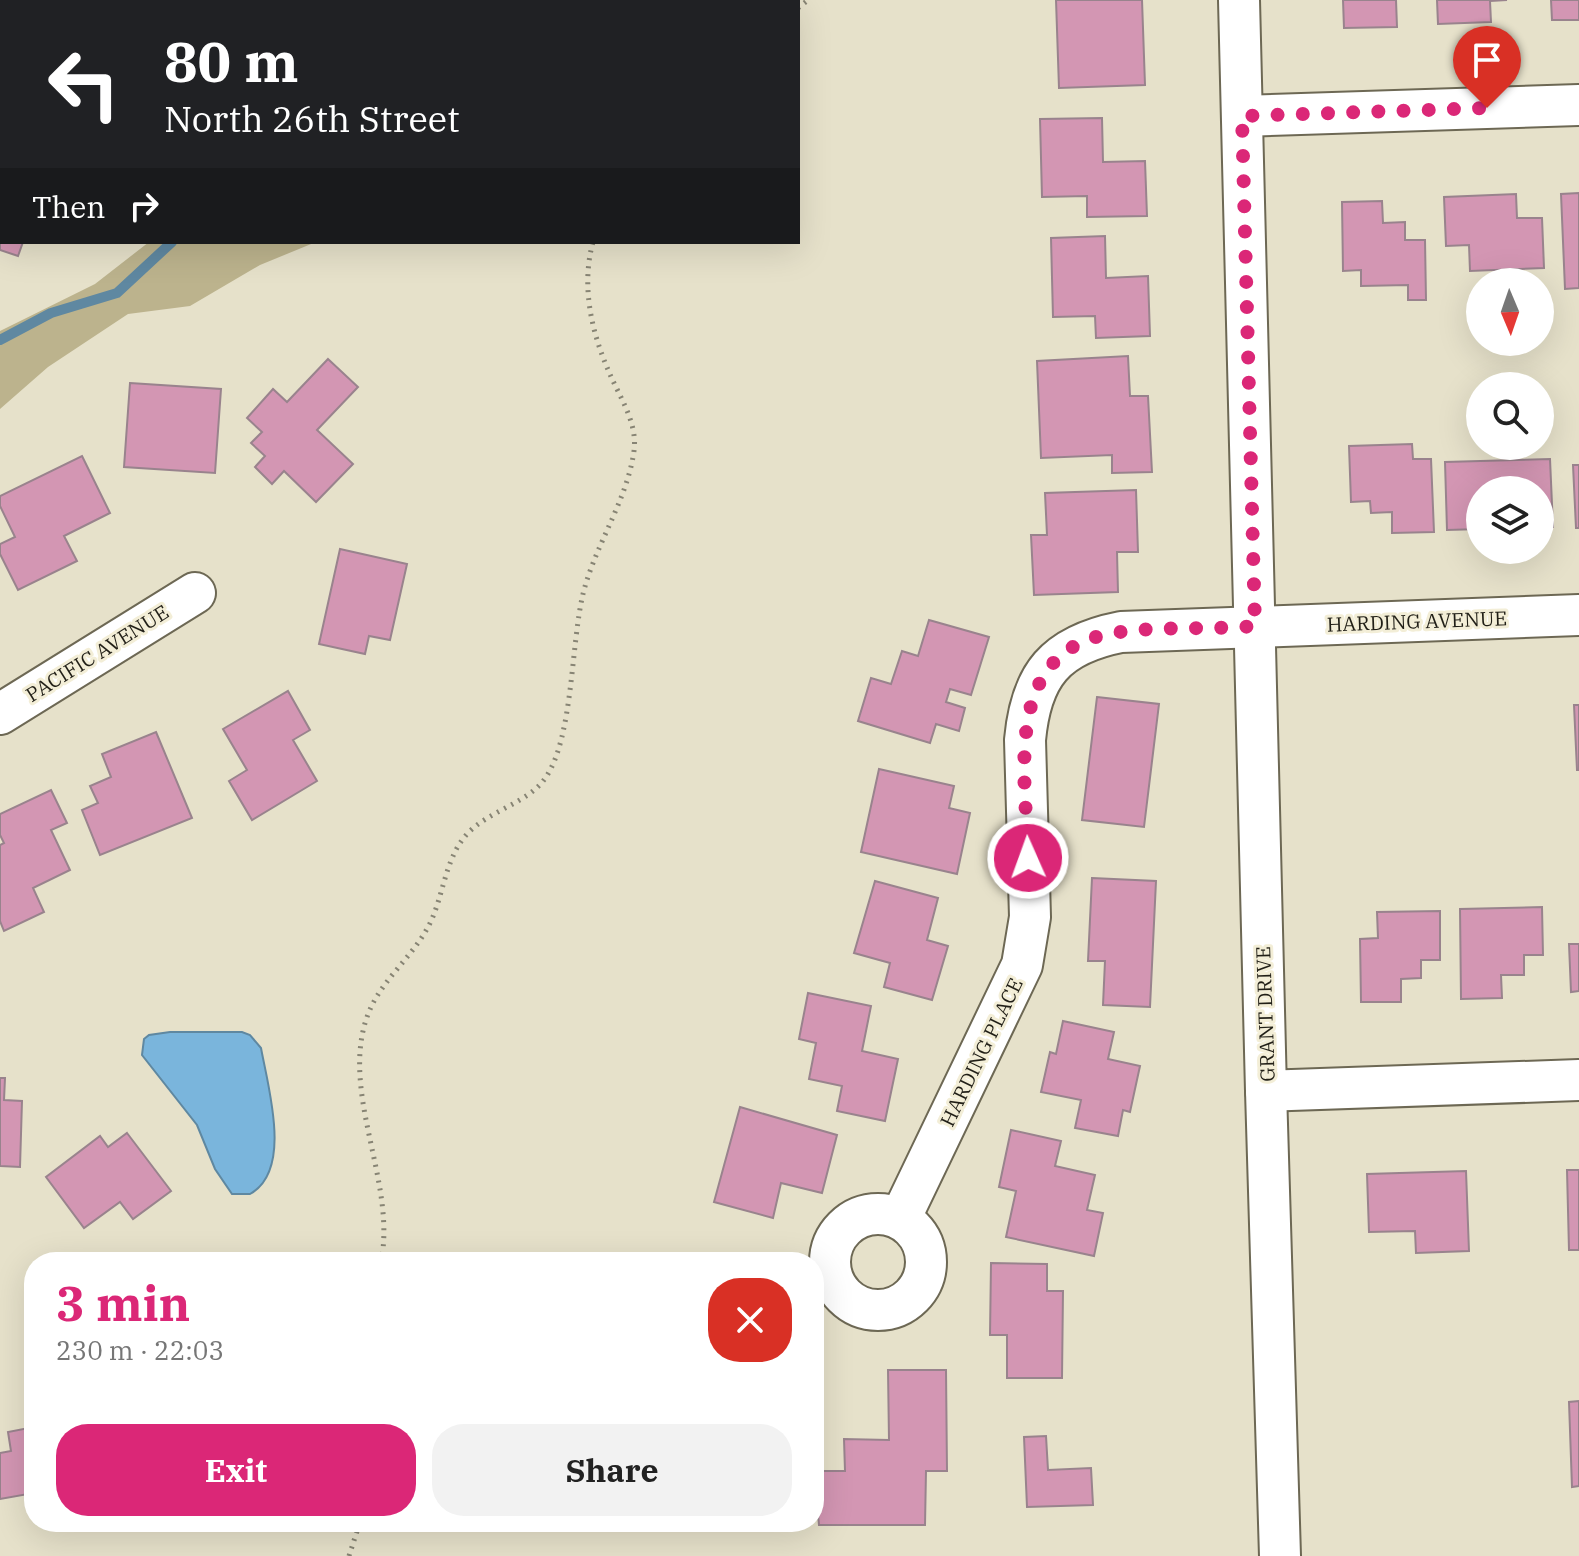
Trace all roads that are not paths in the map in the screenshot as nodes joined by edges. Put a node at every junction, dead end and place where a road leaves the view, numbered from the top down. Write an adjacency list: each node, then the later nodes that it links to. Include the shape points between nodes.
1 (1239, 0): 3 (street, GRANT DRIVE)
2 (1579, 105): 3 (street)
3 (1242, 116): 6 (street, GRANT DRIVE)
4 (195, 593): 7 (street, PACIFIC AVENUE)
5 (1579, 615): 6 (street, HARDING AVENUE)
6 (1255, 626): 9 (street, GRANT DRIVE); 10 (street, HARDING PLACE, via 1098,636 1052,663 1036,685 1025,740 1030,917 1022,965)
7 (0, 714)
8 (1579, 1080): 9 (street, GRANT DRIVE)
9 (1266, 1091): 11 (street)
10 (900, 1219)
11 (1280, 1556)

